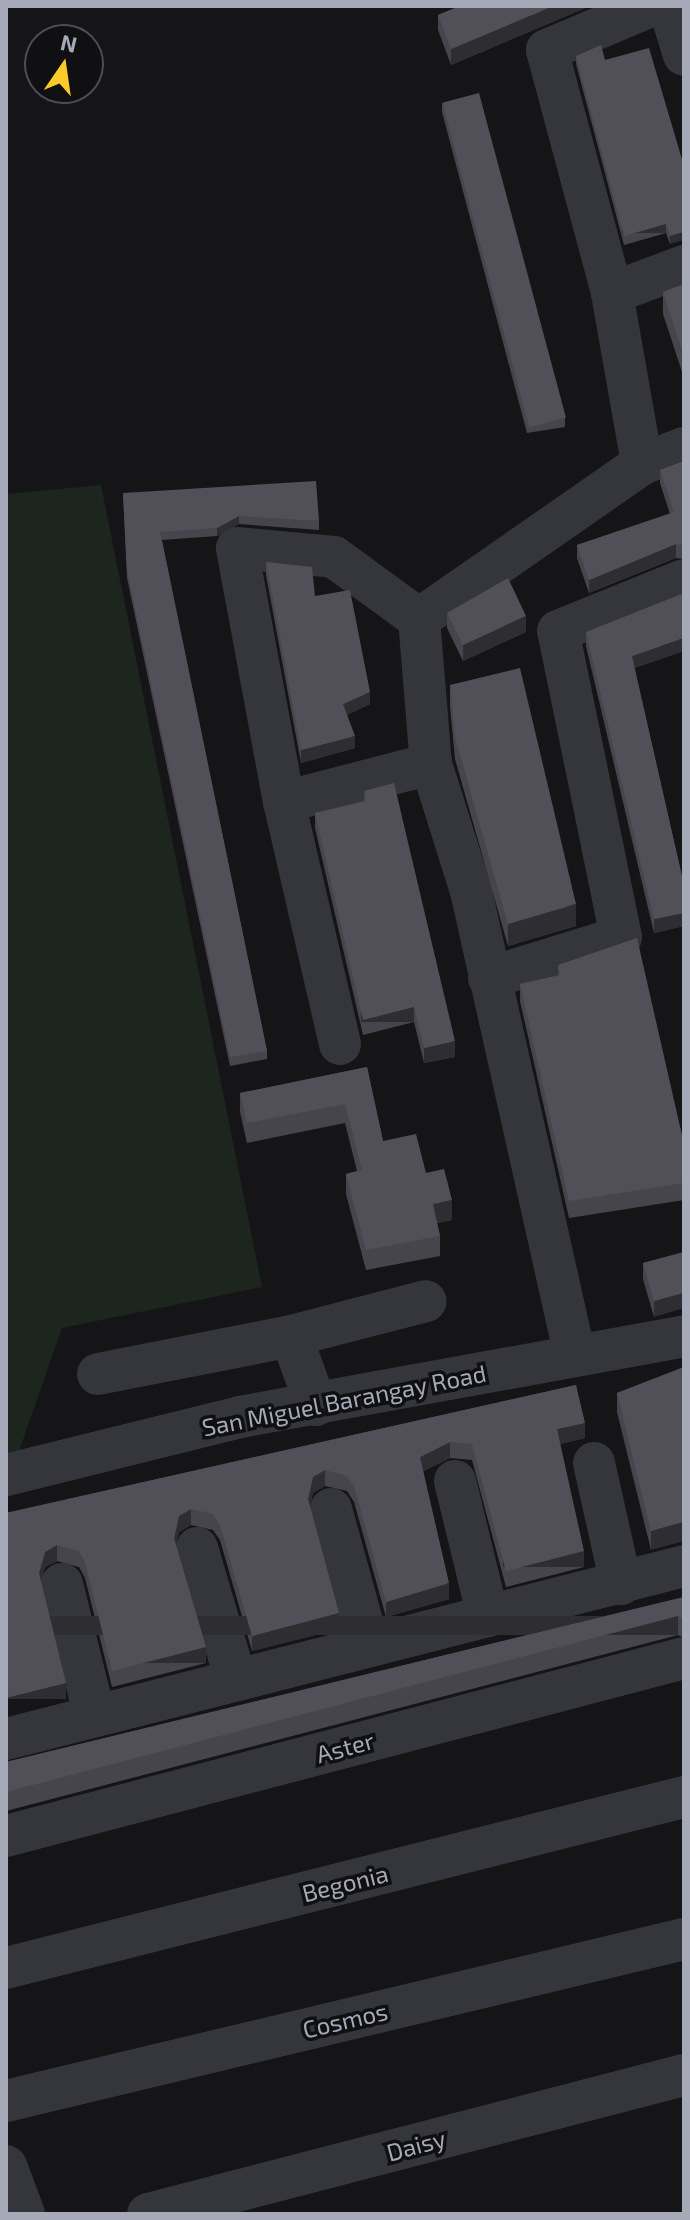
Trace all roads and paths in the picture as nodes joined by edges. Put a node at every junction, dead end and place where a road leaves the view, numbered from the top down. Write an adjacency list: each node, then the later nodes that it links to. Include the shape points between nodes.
1 (651, 6): 5 (street, via 547,50)
2 (669, 6): 3 (street)
3 (684, 55)
4 (684, 266): 5 (street)
5 (612, 293): 7 (street)
6 (684, 448): 7 (street)
7 (642, 464): 9 (street)
8 (684, 580): 12 (street, via 558,631 621,937)
9 (419, 619): 10 (street); 11 (street, via 334,557 237,548)
10 (431, 764): 11 (street); 12 (street, via 471,891)
11 (284, 802): 13 (street)
12 (489, 978): 17 (street)
13 (340, 1044)
14 (426, 1301): 15 (street)
15 (291, 1336): 18 (street); 19 (street)
16 (684, 1336): 17 (street, San Miguel Barangay Road)
17 (575, 1355): 19 (street, San Miguel Barangay Road)
18 (98, 1374)
19 (316, 1405): 21 (street, San Miguel Barangay Road)
20 (594, 1463): 27 (street)
21 (6, 1475)
22 (455, 1481): 28 (street)
23 (331, 1509): 29 (street)
24 (197, 1548): 31 (street)
25 (684, 1566): 27 (street)
26 (62, 1584): 32 (street)
27 (621, 1584): 28 (street)
28 (488, 1616): 29 (street)
29 (368, 1643): 31 (street)
30 (684, 1658): 35 (street, Aster)
31 (235, 1677): 32 (street)
32 (94, 1713): 33 (street)
33 (6, 1739)
34 (684, 1797): 37 (street, Begonia)
35 (6, 1836)
36 (684, 1939): 39 (street, Cosmos)
37 (6, 1968)
38 (684, 2075): 42 (street, Daisy)
39 (6, 2101)
40 (6, 2166): 41 (street)
41 (18, 2212)
42 (148, 2214)

